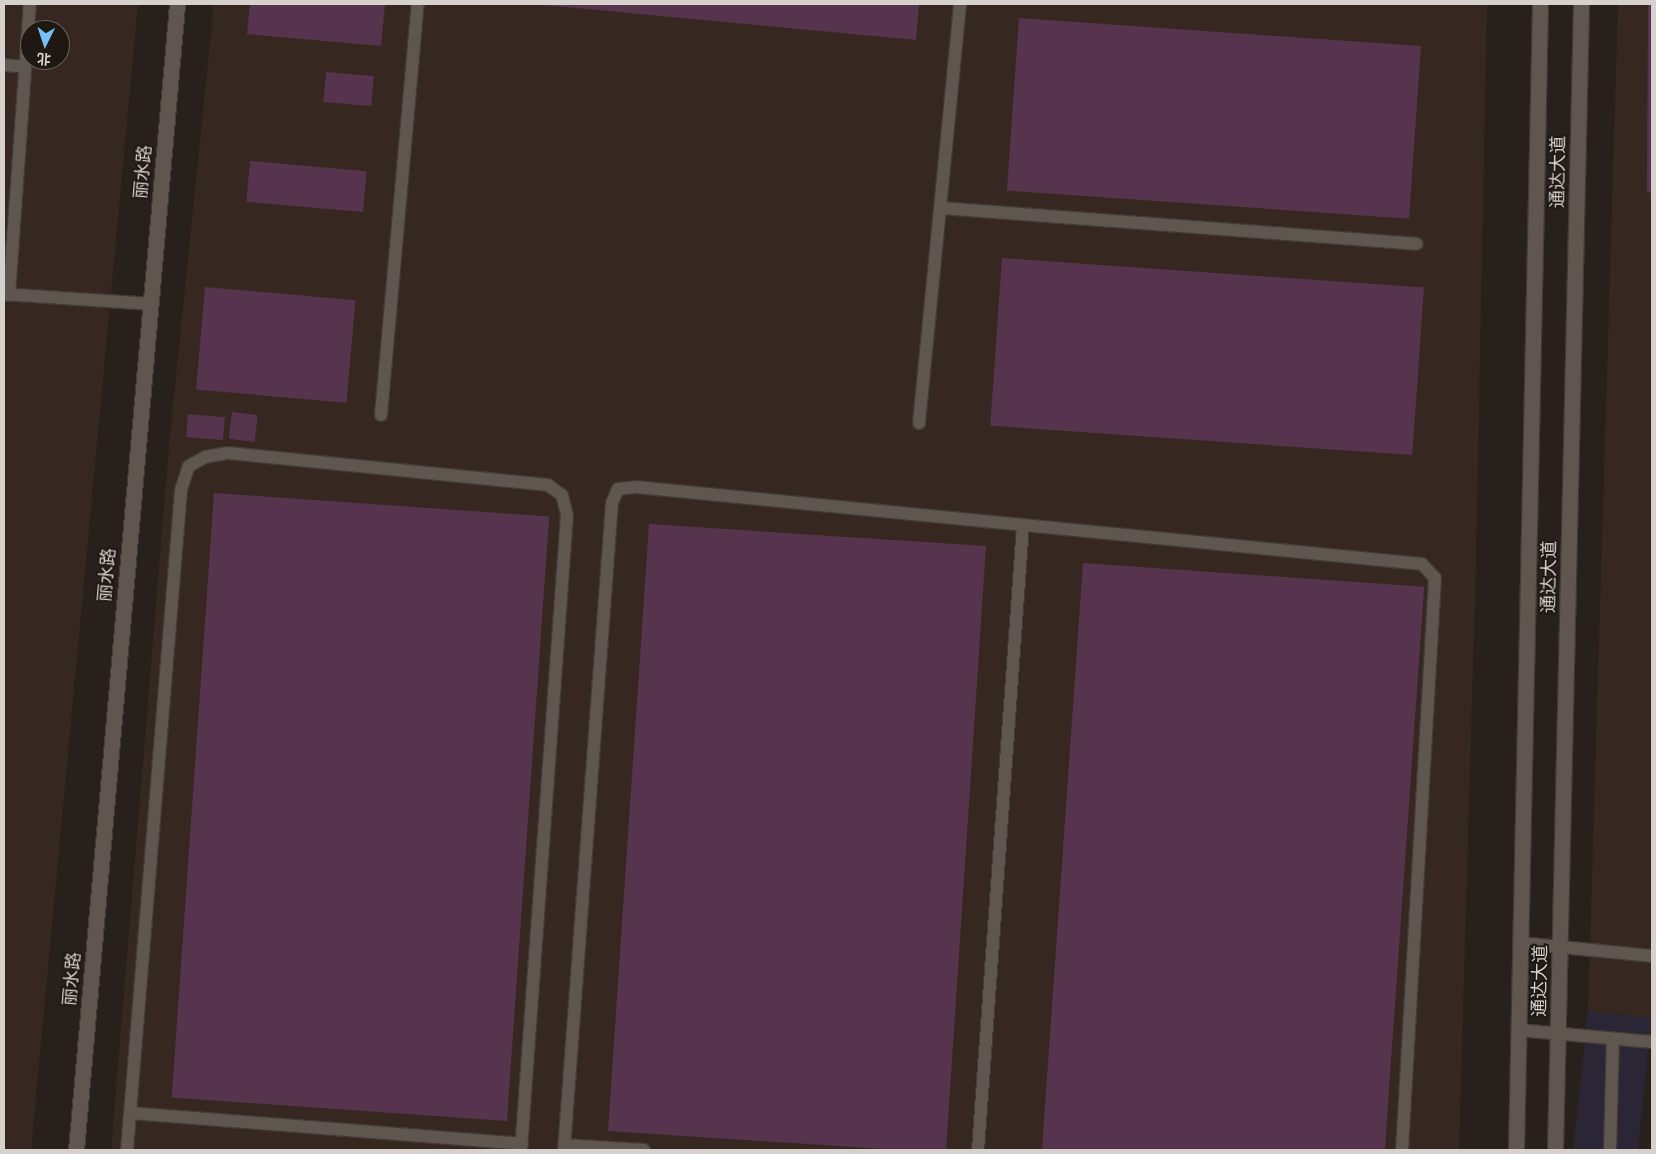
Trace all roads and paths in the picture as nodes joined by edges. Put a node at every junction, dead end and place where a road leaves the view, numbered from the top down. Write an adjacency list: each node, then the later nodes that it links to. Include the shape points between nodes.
1 (30, 4): 7 (lane)
2 (177, 4): 14 (main road, 丽水路)
3 (418, 4): 15 (lane)
4 (960, 4): 11 (lane)
5 (1540, 4): 18 (main road, 通达大道)
6 (1581, 4): 19 (main road, 通达大道)
7 (29, 20)
8 (4, 65): 9 (lane)
9 (20, 67)
10 (25, 70): 13 (lane)
11 (940, 208): 12 (lane); 16 (lane)
12 (1418, 244)
13 (6, 294): 14 (lane)
14 (150, 304): 28 (main road, 丽水路)
15 (381, 414)
16 (919, 424)
17 (1023, 525): 27 (lane, via 646,488 618,489 612,503); 31 (lane); 32 (lane, via 1422,564 1435,578)
18 (1520, 943): 19 (lane); 21 (main road, 通达大道)
19 (1560, 947): 20 (lane); 22 (main road, 通达大道)
20 (1652, 956)
21 (1518, 1030): 22 (lane); 33 (main road, 通达大道)
22 (1557, 1034): 23 (lane); 34 (main road, 通达大道)
23 (1613, 1039): 24 (lane); 35 (lane)
24 (1652, 1042)
25 (130, 1113): 26 (lane); 26 (lane, via 182,490 189,466 205,457 228,454 548,485 562,495 567,515); 29 (lane)
26 (522, 1147)
27 (565, 1147): 30 (lane)
28 (76, 1150)
29 (126, 1150)
30 (644, 1150)
31 (978, 1150)
32 (1402, 1150)
33 (1516, 1150)
34 (1555, 1150)
35 (1610, 1150)

